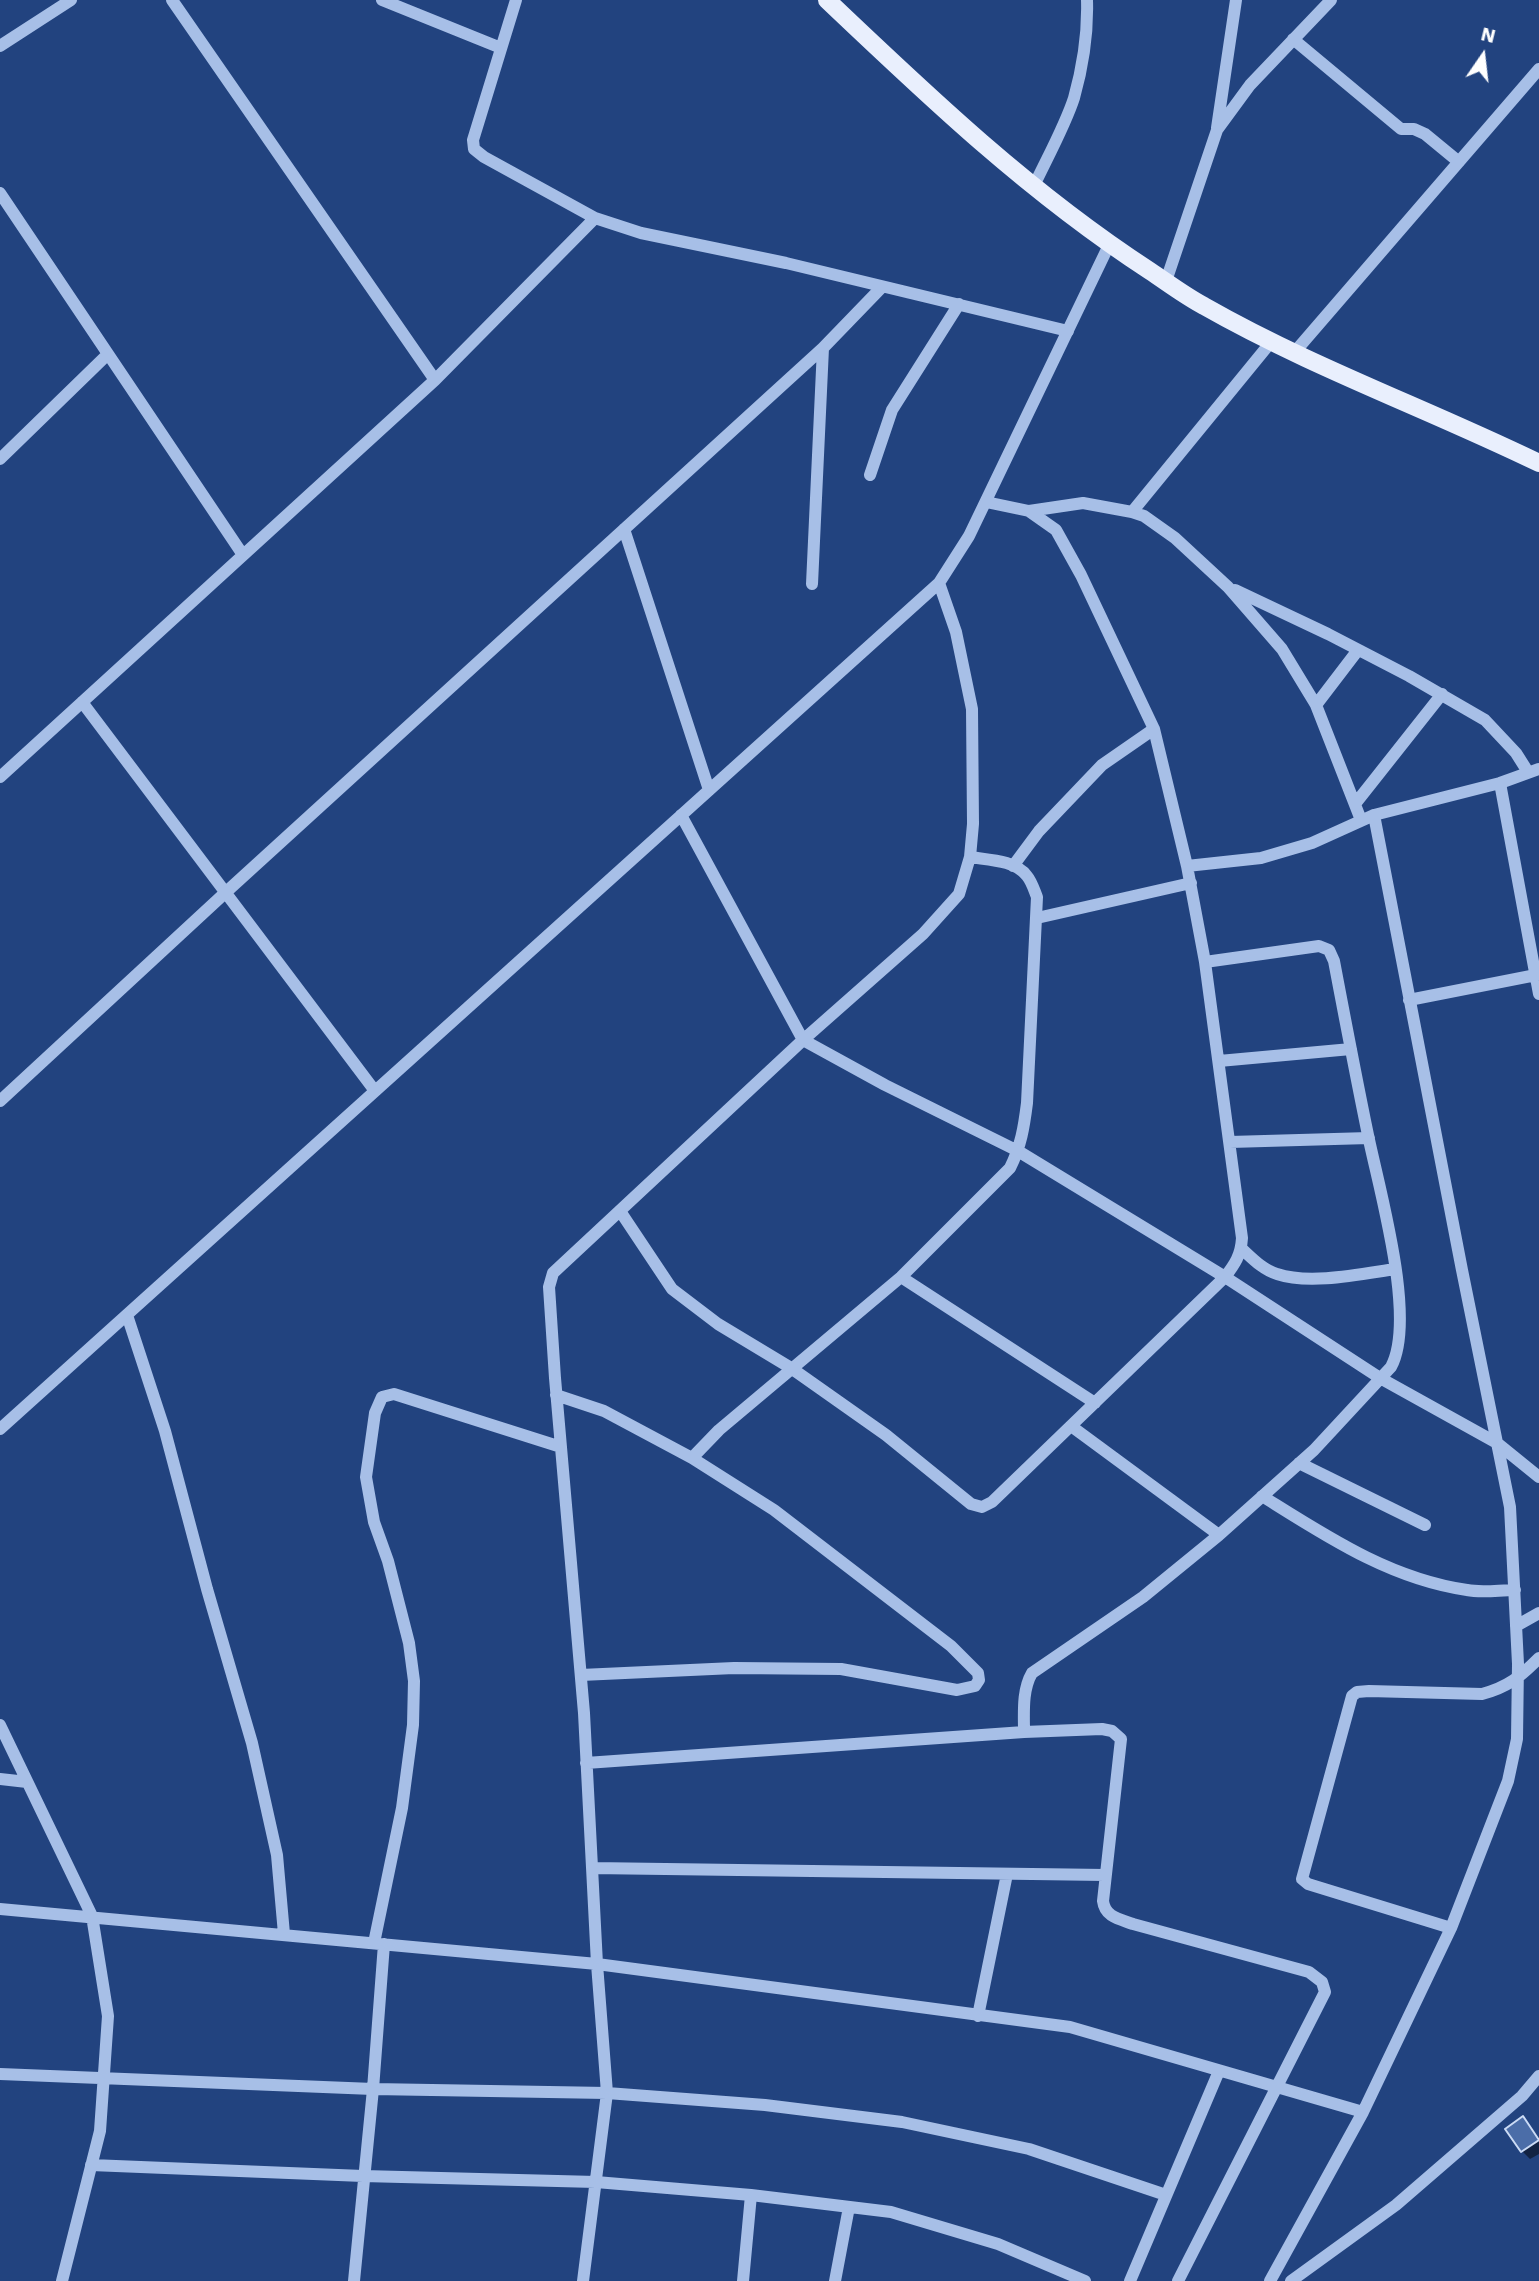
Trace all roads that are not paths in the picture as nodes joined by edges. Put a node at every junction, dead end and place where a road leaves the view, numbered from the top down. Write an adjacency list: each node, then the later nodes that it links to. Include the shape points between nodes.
1 (71, 0): 10 (street)
2 (172, 0): 27 (street)
3 (382, 0): 11 (street)
4 (516, 0): 11 (street)
5 (827, 0): 15 (main road)
6 (1087, 0): 15 (street, via 1083,56 1073,99)
7 (1236, 0): 13 (street)
8 (1331, 0): 9 (street)
9 (1293, 40): 13 (street, via 1250,85); 14 (street, via 1401,129 1424,134)
10 (0, 46)
11 (501, 48): 17 (street, via 474,149)
12 (1539, 69): 14 (street)
13 (1217, 130): 19 (street)
14 (1459, 162): 26 (street)
15 (1033, 188): 18 (main road)
16 (0, 193): 25 (street)
17 (595, 218): 20 (street, via 641,233); 27 (street)
18 (1110, 245): 19 (main road); 22 (street)
19 (1166, 281): 23 (main road)
20 (881, 288): 21 (street); 24 (street)
21 (959, 304): 22 (street); 30 (street, via 892,410)
22 (1068, 331): 31 (street)
23 (1271, 342): 26 (main road); 33 (street)
24 (823, 348): 34 (street); 37 (street)
25 (108, 354): 28 (street); 35 (street)
26 (1293, 354): 29 (main road)
27 (435, 380): 35 (street)
28 (0, 459)
29 (1539, 463)
30 (870, 475)
31 (986, 502): 32 (street); 36 (street)
32 (1029, 511): 33 (street, via 1083,503); 43 (street, via 1056,530 1082,575)
33 (1132, 512): 38 (street, via 1175,538)
34 (624, 529): 47 (street); 56 (street)
35 (243, 555): 41 (street)
36 (939, 583): 47 (street); 52 (street, via 956,632 972,709)
37 (812, 584)
38 (1228, 587): 39 (street); 42 (street, via 1282,649)
39 (1358, 650): 40 (street); 42 (street)
40 (1441, 694): 44 (street, via 1485,720); 48 (street)
41 (82, 702): 45 (street); 56 (street)
42 (1316, 705): 48 (street)
43 (1154, 729): 53 (street, via 1101,765 1038,831); 54 (street)
44 (1534, 770): 46 (street)
45 (0, 777)
46 (1500, 783): 50 (street); 59 (street)
47 (709, 790): 49 (street)
48 (1355, 804): 51 (street)
49 (681, 815): 62 (street); 65 (street)
50 (1374, 815): 51 (street); 61 (street)
51 (1361, 820): 54 (street, via 1311,843 1261,858)
52 (970, 857): 53 (street); 62 (street, via 958,894 923,934)
53 (1013, 866): 57 (street, via 1027,876 1037,897)
54 (1187, 866): 55 (street)
55 (1191, 883): 57 (street); 58 (street)
56 (225, 893): 65 (street); 66 (street)
57 (1037, 918): 69 (street, via 1027,1103)
58 (1205, 962): 63 (street, via 1319,946 1329,950); 64 (street)
59 (1536, 975): 60 (street); 61 (street)
60 (1539, 995)
61 (1409, 1000): 82 (street)
62 (803, 1040): 69 (street); 70 (street)
63 (1351, 1049): 64 (street); 67 (street)
64 (1219, 1061): 68 (street)
65 (375, 1091): 75 (street)
66 (0, 1101)
67 (1369, 1138): 68 (street); 72 (street)
68 (1230, 1142): 71 (street)
69 (1018, 1151): 73 (street, via 1010,1167); 74 (street)
70 (620, 1210): 76 (street, via 672,1289 718,1324); 78 (street, via 552,1273)
71 (1242, 1249): 72 (street, via 1277,1275 1344,1276); 74 (street)
72 (1395, 1269): 77 (street, via 1398,1355)
73 (901, 1277): 76 (street); 79 (street)
74 (1225, 1277): 77 (street); 79 (street)
75 (127, 1315): 81 (street); 107 (street, via 165,1431 252,1743 277,1855)
76 (791, 1368): 80 (street, via 886,1434 971,1504 982,1507); 84 (street)
77 (1380, 1378): 82 (street); 85 (street)
78 (556, 1395): 83 (street); 84 (street, via 604,1411)
79 (1095, 1404): 80 (street)
80 (1071, 1426): 89 (street)
81 (0, 1429)
82 (1497, 1443): 86 (street); 90 (street, via 1510,1507)
83 (561, 1447): 94 (street); 108 (street, via 394,1394 382,1397 375,1413 366,1477 374,1522 409,1643 414,1681 402,1808)
84 (695, 1455): 94 (street, via 951,1646 978,1673 979,1680 975,1686 957,1689 841,1669)
85 (1299, 1463): 87 (street); 88 (street)
86 (1539, 1477)
87 (1262, 1496): 89 (street); 90 (street, via 1353,1552 1410,1577 1468,1591)
88 (1425, 1525)
89 (1219, 1535): 97 (street, via 1143,1597 1032,1673 1027,1681)
90 (1515, 1590): 92 (street)
91 (1539, 1613): 92 (street)
92 (1517, 1631): 95 (street)
93 (1539, 1658): 95 (street)
94 (581, 1675): 98 (street)
95 (1518, 1678): 106 (street, via 1517,1739 1508,1780); 106 (street, via 1482,1694 1369,1691 1352,1696 1302,1873 1308,1884)
96 (0, 1725): 100 (street)
97 (1024, 1732): 98 (street); 103 (street, via 1102,1729 1121,1739)
98 (586, 1763): 101 (street)
99 (0, 1779): 100 (street)
100 (27, 1782): 105 (street)
101 (592, 1868): 102 (street); 109 (street)
102 (1007, 1874): 103 (street); 110 (street)
103 (1105, 1875): 115 (street, via 1104,1910 1112,1916 1309,1972 1322,1982 1325,1992)
104 (0, 1909): 105 (street)
105 (92, 1916): 107 (street); 114 (street, via 108,2016)
106 (1451, 1928): 118 (street)
107 (284, 1934): 108 (street)
108 (379, 1943): 109 (street); 116 (street)
109 (597, 1964): 110 (street); 117 (street)
110 (978, 2016): 111 (street, via 1070,2027)
111 (1219, 2071): 115 (street); 122 (street)
112 (0, 2074): 114 (street)
113 (1539, 2076): 125 (street, via 1396,2205)
114 (104, 2079): 116 (street); 119 (street, via 100,2131)
115 (1278, 2088): 118 (street); 133 (street)
116 (373, 2090): 117 (street); 120 (street)
117 (607, 2093): 121 (street); 122 (street, via 765,2105 902,2122 1029,2149)
118 (1363, 2112): 134 (street)
119 (91, 2165): 120 (street); 126 (street)
120 (363, 2176): 121 (street); 127 (street)
121 (596, 2182): 123 (street); 128 (street)
122 (1166, 2195): 132 (street)
123 (751, 2196): 124 (street); 129 (street)
124 (849, 2207): 130 (street); 131 (street, via 891,2212 998,2245)
125 (1305, 2277): 135 (street)
126 (62, 2281)
127 (354, 2281)
128 (583, 2281)
129 (743, 2281)
130 (835, 2281)
131 (1085, 2281)
132 (1130, 2281)
133 (1178, 2281)
134 (1270, 2281)
135 (1291, 2281)

